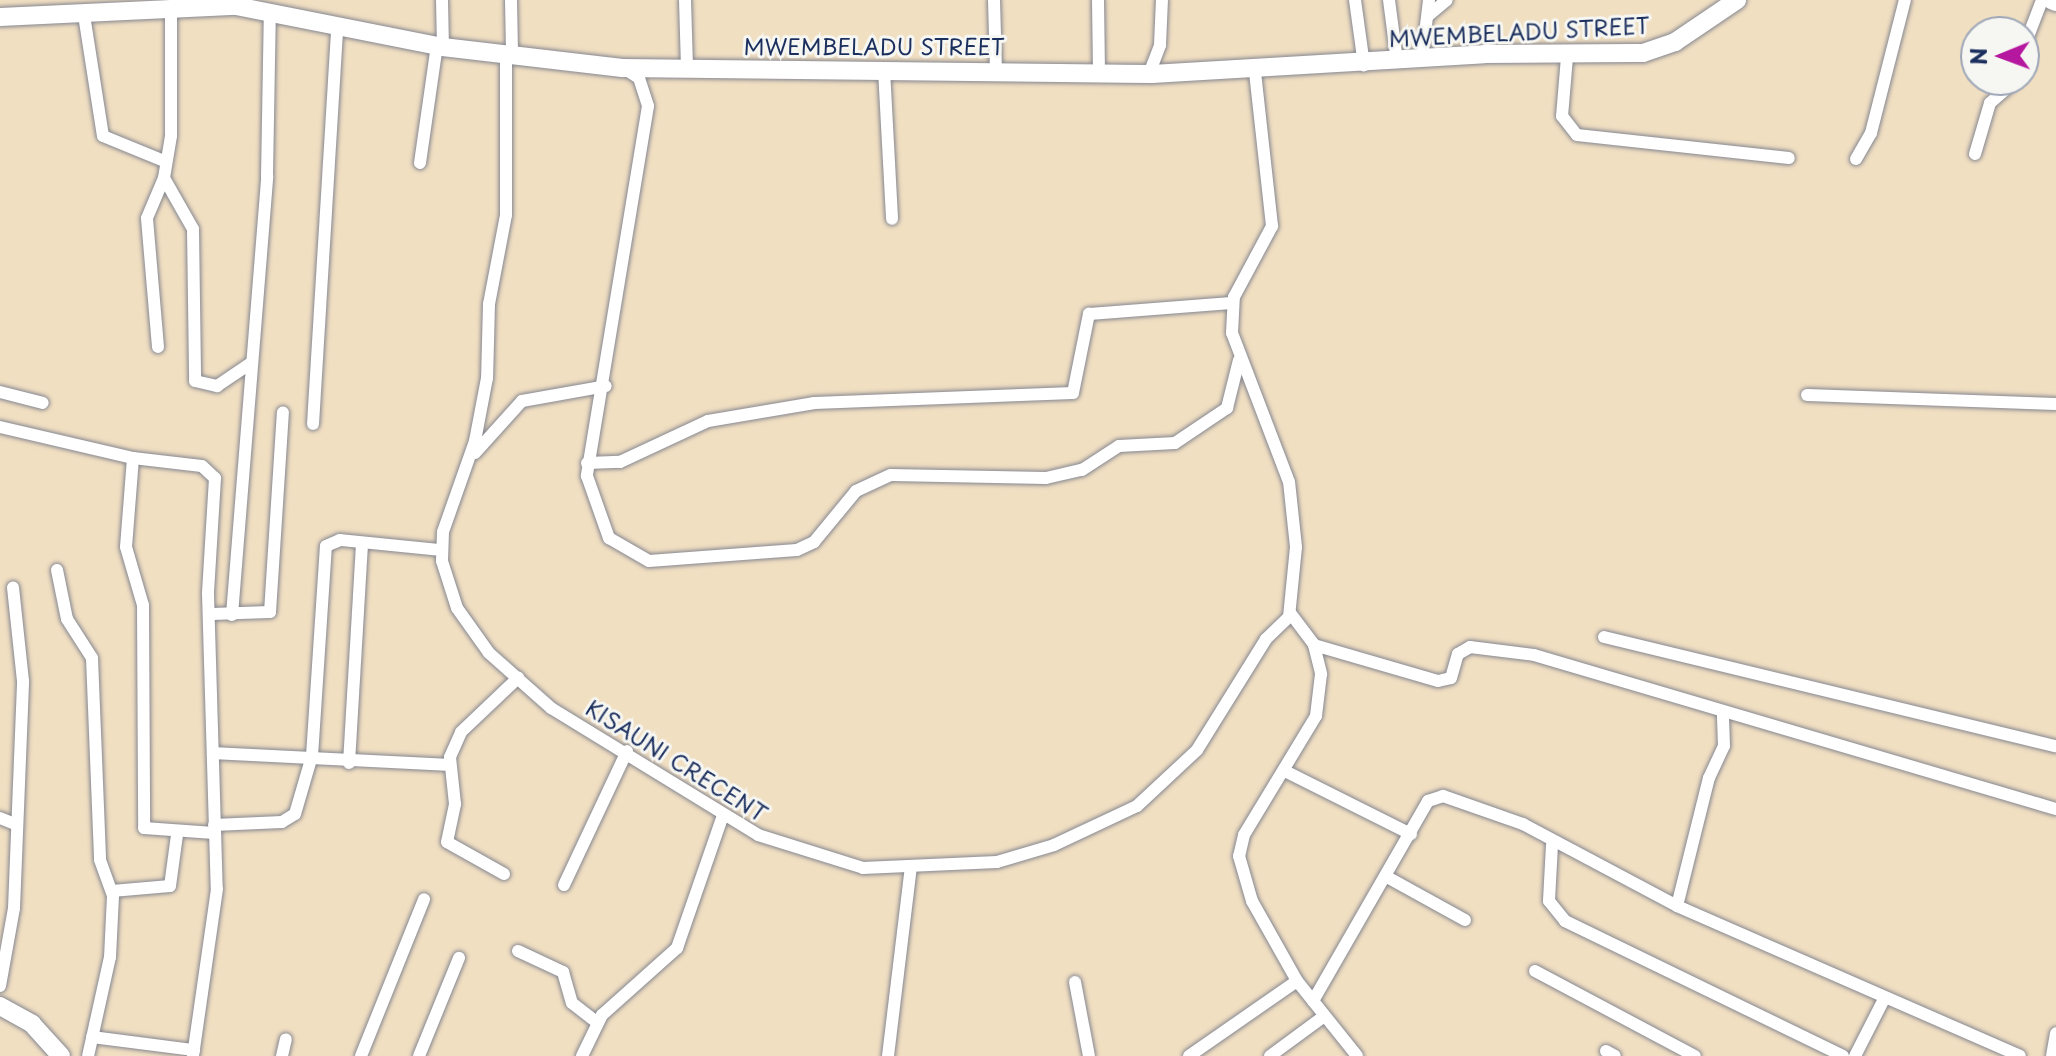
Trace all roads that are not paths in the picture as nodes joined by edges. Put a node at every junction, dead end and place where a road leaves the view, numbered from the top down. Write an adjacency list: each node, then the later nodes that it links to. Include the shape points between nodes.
1 (442, 0): 21 (street)
2 (511, 0): 22 (street)
3 (685, 0): 28 (street)
4 (994, 0): 30 (street)
5 (1098, 0): 31 (street)
6 (1162, 0): 33 (street, via 1160,45)
7 (1355, 0): 26 (street)
8 (1389, 0): 25 (street)
9 (1429, 0): 18 (street)
10 (1447, 0): 18 (street)
11 (1737, 0): 23 (street, MWEMBELADU STREET, via 1657,50)
12 (1905, 0): 37 (street, via 1871,133)
13 (190, 3): 14 (street, MWEMBELADU STREET); 16 (street, MWEMBELADU STREET)
14 (171, 6): 15 (street, MWEMBELADU STREET); 38 (street, via 171,136)
15 (106, 7): 17 (street, MWEMBELADU STREET)
16 (262, 7): 20 (street, MWEMBELADU STREET); 45 (street, via 267,176)
17 (84, 15): 19 (street, MWEMBELADU STREET); 38 (street, via 103,136)
18 (1429, 15): 24 (street)
19 (0, 17)
20 (337, 28): 21 (street, MWEMBELADU STREET); 52 (street)
21 (440, 46): 22 (street, MWEMBELADU STREET); 39 (street)
22 (509, 54): 27 (street, MWEMBELADU STREET); 55 (street, via 506,215 490,288 487,378)
23 (1567, 57): 24 (street, MWEMBELADU STREET); 36 (street, via 1562,116 1577,135)
24 (1422, 58): 25 (street, MWEMBELADU STREET)
25 (1397, 61): 26 (street, MWEMBELADU STREET)
26 (1364, 65): 32 (street, MWEMBELADU STREET)
27 (622, 68): 28 (street, MWEMBELADU STREET); 46 (street, via 639,78 648,106)
28 (687, 69): 29 (street, MWEMBELADU STREET)
29 (884, 70): 30 (street, MWEMBELADU STREET); 41 (street)
30 (996, 70): 31 (street, MWEMBELADU STREET)
31 (1099, 72): 33 (street, MWEMBELADU STREET)
32 (1255, 72): 33 (street, MWEMBELADU STREET); 42 (street, via 1272,226)
33 (1149, 74)
34 (1998, 96): 35 (street, via 1990,103)
35 (1975, 154)
36 (1789, 158)
37 (1856, 159)
38 (164, 161): 40 (street)
39 (420, 163)
40 (164, 178): 43 (street, via 147,205); 45 (street, via 194,238 195,381 217,386)
41 (892, 219)
42 (1232, 303): 44 (street); 56 (street, via 1089,314 1073,393 932,393 800,405 708,421 620,462)
43 (158, 347)
44 (1239, 360): 56 (street, via 1227,408 1190,437 1119,446 1082,470 1046,478 891,475 856,491 814,542 797,550 649,561 609,538 591,501); 62 (street, via 1289,482 1296,522)
45 (250, 364): 63 (street)
46 (606, 386): 55 (street, via 522,401); 56 (street)
47 (0, 392): 49 (street)
48 (1807, 395): 50 (street)
49 (43, 403)
50 (2056, 404)
51 (283, 412): 63 (street, via 270,612)
52 (313, 424)
53 (0, 427): 54 (street)
54 (133, 458): 61 (street, via 212,471); 81 (street, via 126,547 143,605 144,828)
55 (467, 462): 58 (street)
56 (587, 463)
57 (362, 547): 58 (street); 71 (street, via 331,541 323,555); 72 (street)
58 (441, 550): 66 (street, KISAUNI CRECENT, via 465,623)
59 (57, 570): 87 (street, via 67,619 92,658 100,860)
60 (13, 588): 78 (street, via 23,681)
61 (211, 614): 63 (street); 70 (street)
62 (1291, 614): 65 (street); 83 (street, KISAUNI CRECENT, via 1266,639 1197,750 1154,796 1032,853)
63 (232, 615)
64 (1604, 637): 68 (street)
65 (1314, 645): 67 (street, via 1443,681 1463,650 1502,649); 74 (street, via 1320,700)
66 (518, 678): 69 (street, KISAUNI CRECENT, via 551,708); 73 (street, via 461,732)
67 (1723, 712): 75 (street); 89 (street, via 1724,746 1709,778)
68 (2056, 746)
69 (627, 751): 76 (street, KISAUNI CRECENT); 86 (street)
70 (213, 753): 71 (street); 79 (street)
71 (312, 756): 72 (street); 79 (street, via 291,820)
72 (349, 763): 73 (street)
73 (450, 765): 84 (street, via 455,804 447,842)
74 (1285, 771): 80 (street); 94 (street, via 1244,835 1239,856 1252,901)
75 (2056, 809)
76 (723, 815): 83 (street, KISAUNI CRECENT, via 821,860); 101 (street, via 677,948)
77 (0, 818): 78 (street)
78 (17, 825): 96 (street, via 11,939)
79 (214, 829): 81 (street); 105 (street, via 214,921)
80 (1411, 834): 82 (street, via 1428,801 1443,796 1523,824); 85 (street)
81 (177, 835): 87 (street, via 170,886)
82 (1552, 845): 89 (street); 118 (street, via 1549,901 1565,921)
83 (911, 867): 112 (street)
84 (504, 874)
85 (1387, 877): 90 (street); 98 (street)
86 (564, 885)
87 (112, 891): 103 (street, via 110,957)
88 (424, 899): 109 (street)
89 (1677, 906): 97 (street)
90 (1465, 920)
91 (518, 951): 101 (street, via 563,972 572,1003)
92 (459, 958): 110 (street)
93 (1535, 971): 117 (street)
94 (1297, 981): 98 (street); 114 (street)
95 (1075, 982): 113 (street)
96 (0, 986)
97 (1884, 999): 119 (street); 120 (street)
98 (1313, 1001): 100 (street)
99 (0, 1006): 106 (street, via 32,1024)
100 (1323, 1017): 115 (street); 116 (street)
101 (596, 1022): 111 (street)
102 (2056, 1033): 121 (street)
103 (92, 1037): 105 (street); 107 (street)
104 (286, 1039): 108 (street)
105 (194, 1053)
106 (61, 1056)
107 (88, 1056)
108 (282, 1056)
109 (361, 1056)
110 (419, 1056)
111 (582, 1056)
112 (888, 1056)
113 (1089, 1056)
114 (1189, 1056)
115 (1270, 1056)
116 (1357, 1056)
117 (1695, 1056)
118 (1843, 1056)
119 (1855, 1056)
120 (2020, 1056)
121 (2052, 1056)

